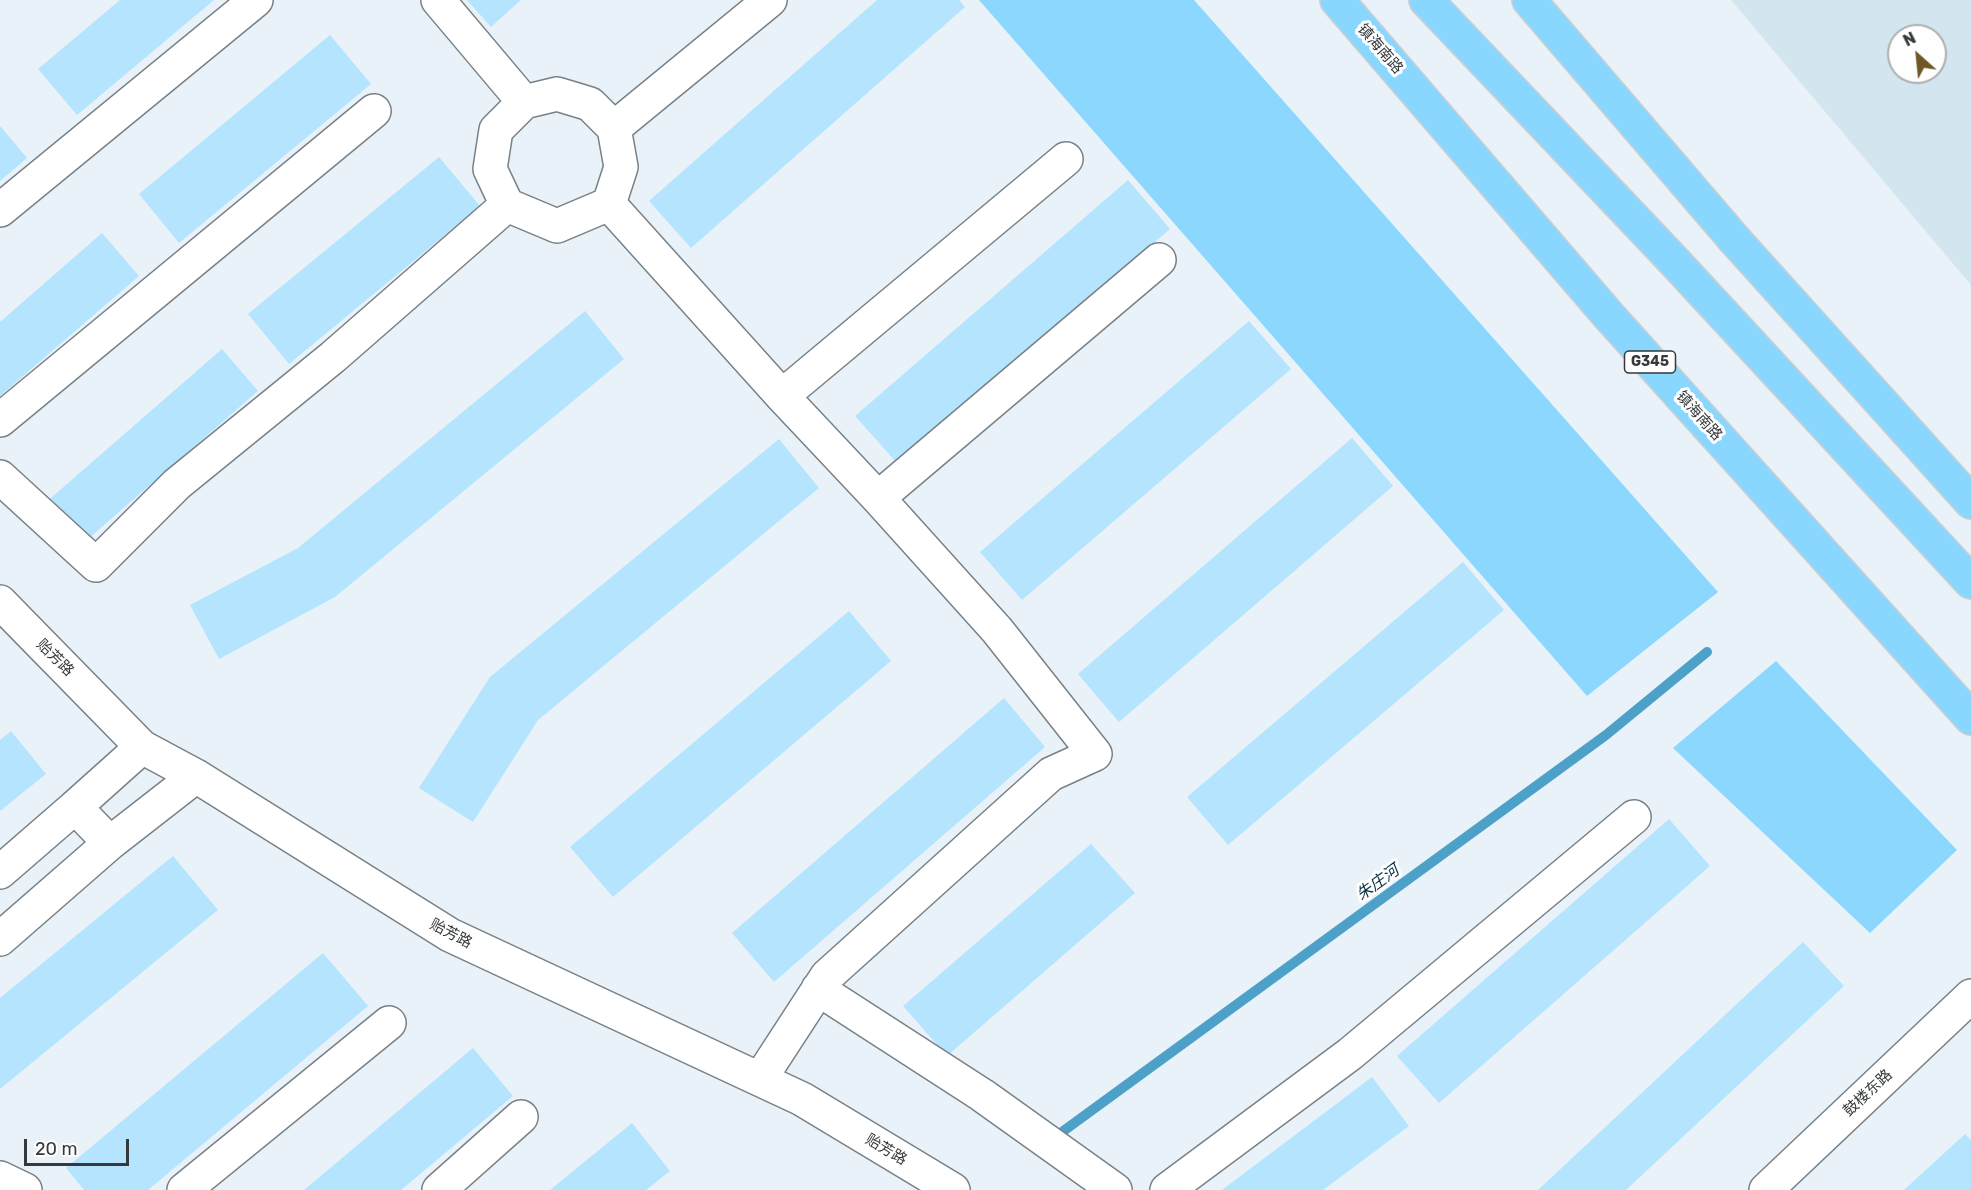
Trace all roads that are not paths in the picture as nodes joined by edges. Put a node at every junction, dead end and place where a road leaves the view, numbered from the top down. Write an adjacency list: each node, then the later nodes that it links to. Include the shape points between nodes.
1 (256, 0): 13 (street)
2 (438, 0): 7 (street)
3 (770, 0): 9 (street)
4 (1337, 0): 22 (highway, 镇海南路 / G345, via 1609,316)
5 (1426, 0): 20 (highway)
6 (1529, 0): 19 (highway, via 1734,239)
7 (524, 102): 9 (street, via 557,94 590,104); 12 (street, via 496,130 490,169)
8 (374, 111): 16 (street)
9 (614, 128): 11 (street, via 621,167)
10 (1066, 159): 15 (street)
11 (609, 204): 12 (street, via 557,226); 15 (street)
12 (507, 205): 17 (street, via 333,357 177,484 96,565)
13 (0, 210)
14 (1159, 260): 18 (street)
15 (782, 396): 18 (street)
16 (0, 420)
17 (0, 477)
18 (878, 498): 30 (street, via 997,630 1095,754 1051,774)
19 (1971, 502)
20 (1971, 582)
21 (0, 602): 23 (street, 贻芳路)
22 (1971, 718)
23 (142, 747): 24 (street, 贻芳路); 25 (street)
24 (196, 776): 27 (street); 33 (street, 贻芳路, via 450,935)
25 (75, 807): 27 (street); 28 (street)
26 (1634, 816): 41 (street, via 1350,1054)
27 (110, 843): 29 (street)
28 (0, 872)
29 (0, 939)
30 (818, 989): 33 (street); 40 (street, via 982,1095)
31 (1971, 996): 42 (street, 鼓楼东路)
32 (389, 1023): 37 (street)
33 (760, 1079): 39 (street, 贻芳路, via 802,1099)
34 (521, 1117): 38 (street)
35 (0, 1178): 36 (street)
36 (25, 1190)
37 (184, 1190)
38 (439, 1190)
39 (953, 1190)
40 (1115, 1190)
41 (1167, 1190)
42 (1766, 1190)

